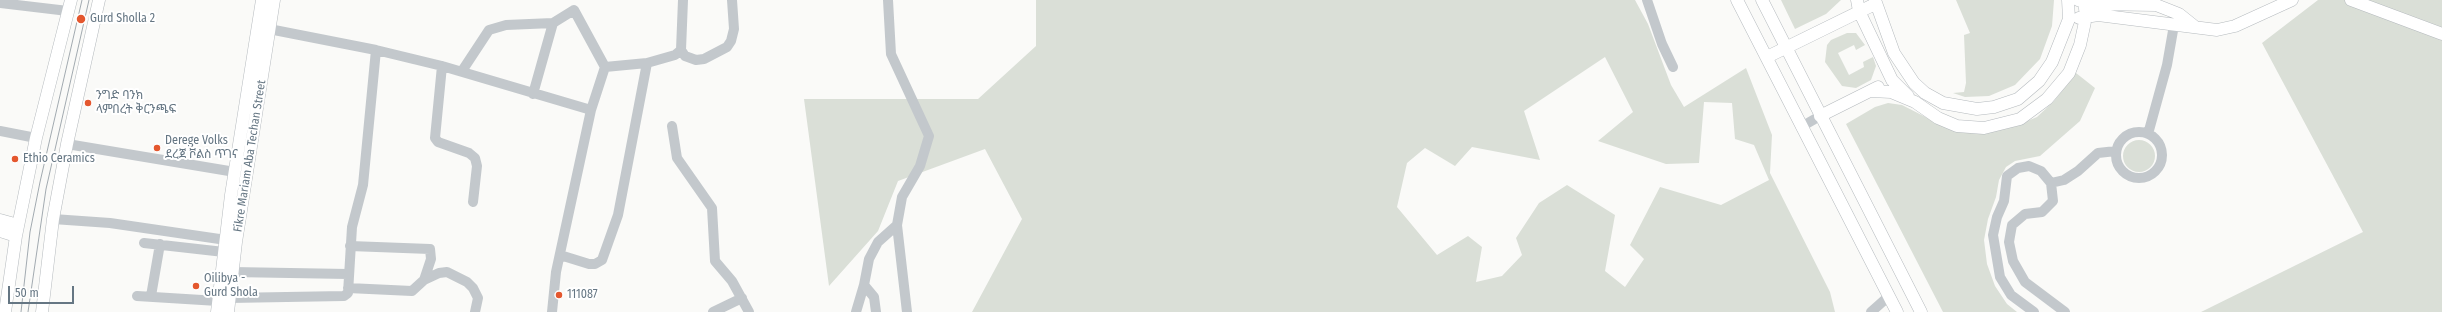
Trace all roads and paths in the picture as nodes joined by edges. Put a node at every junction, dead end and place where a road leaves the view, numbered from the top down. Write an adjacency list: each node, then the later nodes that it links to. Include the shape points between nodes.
1 (99, 0): 51 (main road)
2 (255, 0): 21 (main road)
3 (262, 0): 21 (main road, Fikre Mariam Aba Techan Street)
4 (274, 0): 28 (main road, Fikre Mariam Aba Techan Street)
5 (683, 0): 32 (street)
6 (732, 0): 32 (street, via 734,29 727,47 704,59 696,60 685,56)
7 (888, 0): 59 (street, via 891,54 929,136 920,166 902,197)
8 (1647, 0): 37 (street)
9 (1737, 0): 33 (main road)
10 (1762, 0): 30 (main road)
11 (1850, 0): 23 (main road)
12 (2068, 0): 24 (main road)
13 (2292, 0): 27 (main road, via 2235,26 2217,30)
14 (2351, 0): 29 (main road)
15 (2082, 1): 22 (main road); 27 (main road, via 2090,4 2156,4 2179,14)
16 (0, 2): 18 (street)
17 (1875, 2): 20 (main road); 39 (main road, via 1894,53)
18 (69, 5): 50 (main road)
19 (574, 5): 25 (street); 36 (street)
20 (1858, 6): 23 (main road); 40 (main road)
21 (260, 12): 28 (main road); 53 (main road, Fikre Mariam Aba Techan Street)
22 (2086, 17): 24 (main road); 26 (main road, via 2098,15); 43 (main road, via 2080,45 2069,73 2047,99 2020,119 1984,128 1957,126 1938,118)
23 (1845, 18): 30 (main road)
24 (2069, 19): 39 (main road, via 2052,62 2039,81 2018,99 1994,108 1977,109 1943,103 1925,93)
25 (553, 23): 38 (street, via 506,25 489,30); 42 (street)
26 (2174, 25): 27 (main road); 49 (street, via 2167,65)
27 (2194, 26)
28 (269, 29): 31 (street); 53 (main road, Fikre Mariam Aba Techan Street)
29 (2442, 34)
30 (1785, 46): 33 (main road); 45 (main road)
31 (376, 50): 35 (street); 65 (street, via 363,185 352,227)
32 (681, 50): 34 (street)
33 (1767, 57): 47 (main road)
34 (647, 63): 36 (street); 67 (street, via 618,215 602,260 596,264 589,264)
35 (442, 66): 38 (street); 56 (street, via 435,138 438,142 469,153 475,158 477,166)
36 (605, 67): 44 (street)
37 (1673, 67)
38 (462, 71): 42 (street)
39 (1906, 73): 40 (main road)
40 (1892, 80): 41 (main road); 43 (main road)
41 (1871, 91): 43 (main road, via 1890,92); 45 (main road)
42 (533, 94): 44 (street)
43 (1915, 102)
44 (591, 110): 67 (street)
45 (1820, 116): 47 (street); 90 (main road)
46 (672, 126): 76 (street, via 677,158 712,208 715,261)
47 (1801, 127): 75 (main road)
48 (0, 131): 50 (street)
49 (2148, 134): 52 (street, via 2128,134 2121,140); 52 (street, via 2157,140 2162,155 2162,162 2153,174 2140,179 2126,175 2117,163)
50 (36, 138): 60 (main road)
51 (67, 144): 54 (street); 57 (main road)
52 (2116, 151): 55 (street, via 2098,153 2064,180)
53 (245, 154): 54 (main road, Fikre Mariam Aba Techan Street); 62 (main road, Fikre Mariam Aba Techan Street)
54 (235, 172): 62 (main road, Fikre Mariam Aba Techan Street)
55 (2051, 183): 91 (street, via 2042,171 2029,166 2018,168 2007,176 2004,201 1993,235 2000,277 2011,295); 92 (street, via 2053,200 2042,212 2026,214 2012,225 2009,242 2013,261 2024,282)
56 (473, 202)
57 (53, 219): 62 (street, via 118,224); 79 (main road)
58 (0, 220): 60 (main road)
59 (896, 225): 71 (street, via 878,242 869,259); 87 (street)
60 (17, 231): 61 (main road); 78 (main road)
61 (0, 232)
62 (231, 240): 66 (main road, Fikre Mariam Aba Techan Street); 68 (main road, Fikre Mariam Aba Techan Street)
63 (144, 243): 64 (street)
64 (160, 244): 66 (street); 74 (street)
65 (350, 246): 69 (street); 70 (street, via 430,249 431,259)
66 (224, 252): 77 (main road, Fikre Mariam Aba Techan Street)
67 (560, 255): 82 (street)
68 (232, 272): 69 (street); 77 (main road, Fikre Mariam Aba Techan Street)
69 (348, 274): 72 (street)
70 (424, 280): 72 (street, via 412,290); 81 (street, via 439,273 453,273 473,288 478,298)
71 (864, 284): 85 (street); 86 (street, via 874,297)
72 (348, 288): 77 (street, via 348,293 344,296)
73 (137, 296): 74 (street)
74 (151, 296): 77 (street)
75 (1888, 296): 88 (street); 89 (main road)
76 (742, 298): 83 (street); 84 (street)
77 (222, 304): 80 (main road, Fikre Mariam Aba Techan Street)
78 (5, 312)
79 (42, 312)
80 (228, 312)
81 (475, 312)
82 (552, 312)
83 (713, 312)
84 (749, 312)
85 (856, 312)
86 (876, 312)
87 (907, 312)
88 (1871, 312)
89 (1897, 312)
90 (1922, 312)
91 (2034, 312)
92 (2065, 312)

